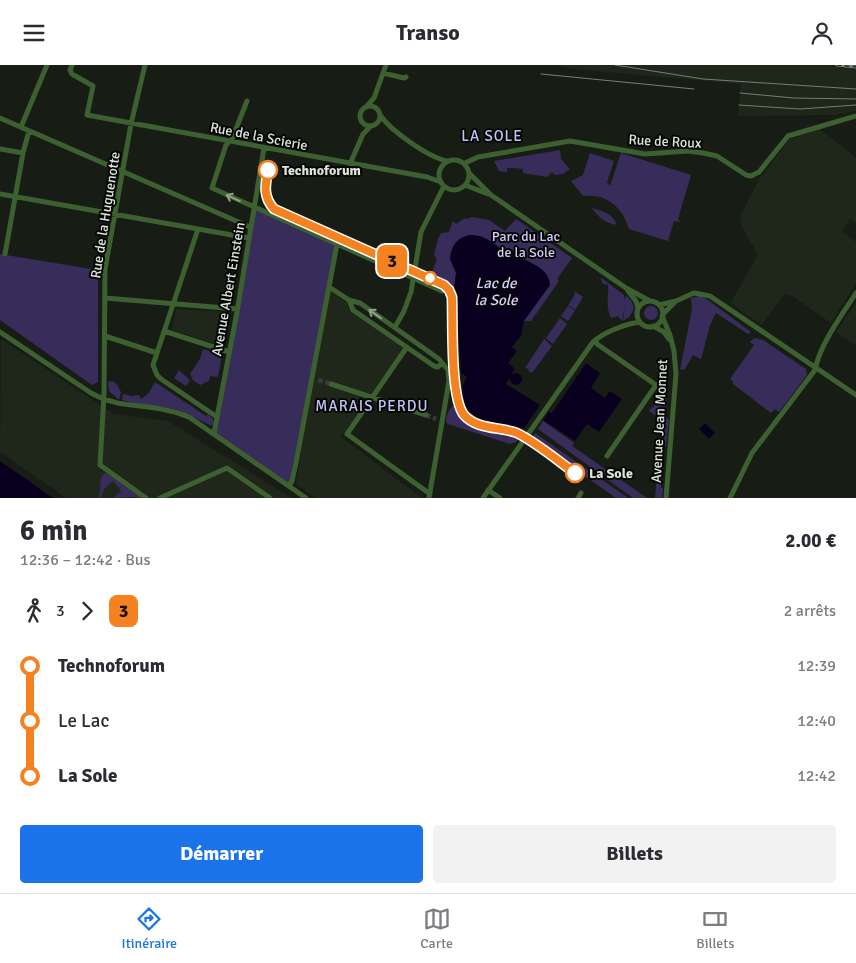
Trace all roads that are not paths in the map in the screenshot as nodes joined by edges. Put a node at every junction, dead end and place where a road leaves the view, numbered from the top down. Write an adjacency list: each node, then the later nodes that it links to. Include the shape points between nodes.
1 (47, 65): 16 (street)
2 (72, 65): 14 (street, Rue de la Scierie, via 72,74 93,85 88,115)
3 (145, 65): 14 (street, Rue de la Huguenotte)
4 (386, 65): 5 (street)
5 (383, 73): 6 (street); 7 (street)
6 (406, 77)
7 (377, 91): 9 (street); 10 (street, via 375,100)
8 (247, 101): 20 (street)
9 (366, 107): 10 (street, via 373,106); 13 (street, via 361,113)
10 (379, 113): 15 (street); 17 (street)
11 (856, 116): 28 (street, Rue de Roux, via 788,136 759,173 751,176 716,156 703,153 645,153 570,141 478,157)
12 (0, 118): 16 (street)
13 (362, 121): 15 (street, via 367,125); 19 (street)
14 (131, 123): 20 (street, Rue de la Scierie); 29 (street, Rue de la Huguenotte)
15 (374, 124): 17 (street); 19 (street)
16 (21, 127): 18 (street)
17 (390, 127): 24 (street)
18 (30, 131): 23 (street); 29 (street)
19 (363, 134): 26 (street)
20 (229, 141): 21 (street, Rue de la Scierie); 39 (street, one-way to 20, via 212,188)
21 (264, 148): 26 (street, Rue de la Scierie); 39 (street, Avenue Albert Einstein)
22 (0, 149): 23 (street)
23 (23, 153): 38 (street)
24 (434, 158): 25 (street); 27 (street)
25 (447, 161): 27 (street); 28 (street, via 456,159)
26 (350, 164): 31 (street, Rue de la Scierie)
27 (441, 168): 30 (street)
28 (468, 169): 33 (street); 36 (street)
29 (122, 171): 40 (street, Rue de la Huguenotte); 41 (street)
30 (439, 175): 31 (street, Rue de la Scierie); 32 (street)
31 (427, 177): 32 (street, Rue de la Scierie)
32 (442, 184): 34 (street); 37 (street)
33 (466, 185): 34 (street); 36 (street)
34 (450, 189): 37 (street)
35 (0, 194): 38 (street)
36 (491, 195): 48 (street)
37 (438, 196): 46 (street, via 421,232)
38 (15, 197): 40 (street); 45 (street)
39 (254, 207): 41 (street, Avenue Albert Einstein); 44 (street)
40 (114, 215): 42 (street); 51 (street, Rue de la Huguenotte, via 105,269)
41 (250, 227): 43 (street, Avenue Albert Einstein)
42 (198, 229): 43 (street); 55 (street)
43 (249, 238): 58 (street, Avenue Albert Einstein)
44 (337, 243): 46 (street); 47 (street)
45 (5, 254)
46 (414, 279): 49 (street); 62 (street, via 407,304)
47 (329, 287): 52 (street); 81 (street)
48 (626, 288): 53 (street); 57 (street)
49 (442, 291)
50 (856, 293): 72 (street, via 835,326)
51 (105, 298): 55 (street); 65 (street, Rue de la Huguenotte)
52 (349, 300): 62 (street, one-way to 52, via 360,303); 68 (street, via 353,310)
53 (650, 301): 56 (street); 57 (street)
54 (676, 301): 56 (street); 59 (street); 72 (street, via 694,293 710,295)
55 (173, 304): 58 (street); 64 (street)
56 (659, 305): 59 (street)
57 (638, 308): 60 (street)
58 (237, 309): 69 (street, Avenue Albert Einstein)
59 (662, 315): 61 (street, via 659,323); 67 (street, Avenue Jean Monnet)
60 (639, 319): 61 (street, via 645,326); 66 (street)
61 (653, 326): 67 (street, Avenue Jean Monnet, via 666,334)
62 (395, 327): 71 (street, via 439,359)
63 (0, 331): 76 (street)
64 (164, 331): 69 (street); 70 (street)
65 (104, 336): 70 (street); 76 (street, Rue de la Huguenotte)
66 (596, 340): 80 (street, via 656,385); 82 (street)
67 (673, 346): 90 (street, Avenue Jean Monnet, via 676,374)
68 (407, 347): 71 (street, via 434,366); 75 (street)
69 (229, 352): 78 (street, Avenue Albert Einstein)
70 (157, 353): 78 (street, via 153,365 157,375)
71 (441, 365): 83 (street, via 448,369 449,381)
72 (816, 368): 74 (street); 91 (street, via 752,453)
73 (331, 384): 75 (street)
74 (856, 395)
75 (372, 398): 77 (street); 83 (street, via 347,434)
76 (104, 401): 79 (street, via 170,410 189,417); 84 (street, Rue de la Huguenotte, via 100,465)
77 (426, 415)
78 (217, 417): 79 (street, Avenue Albert Einstein)
79 (214, 433): 81 (street)
80 (607, 456)
81 (289, 486): 87 (street)
82 (488, 490): 88 (street); 89 (street)
83 (430, 496)
84 (146, 498)
85 (160, 498): 86 (street, via 227,468)
86 (270, 498)
87 (306, 498)
88 (483, 498)
89 (500, 498)
90 (666, 498)
91 (730, 498)

